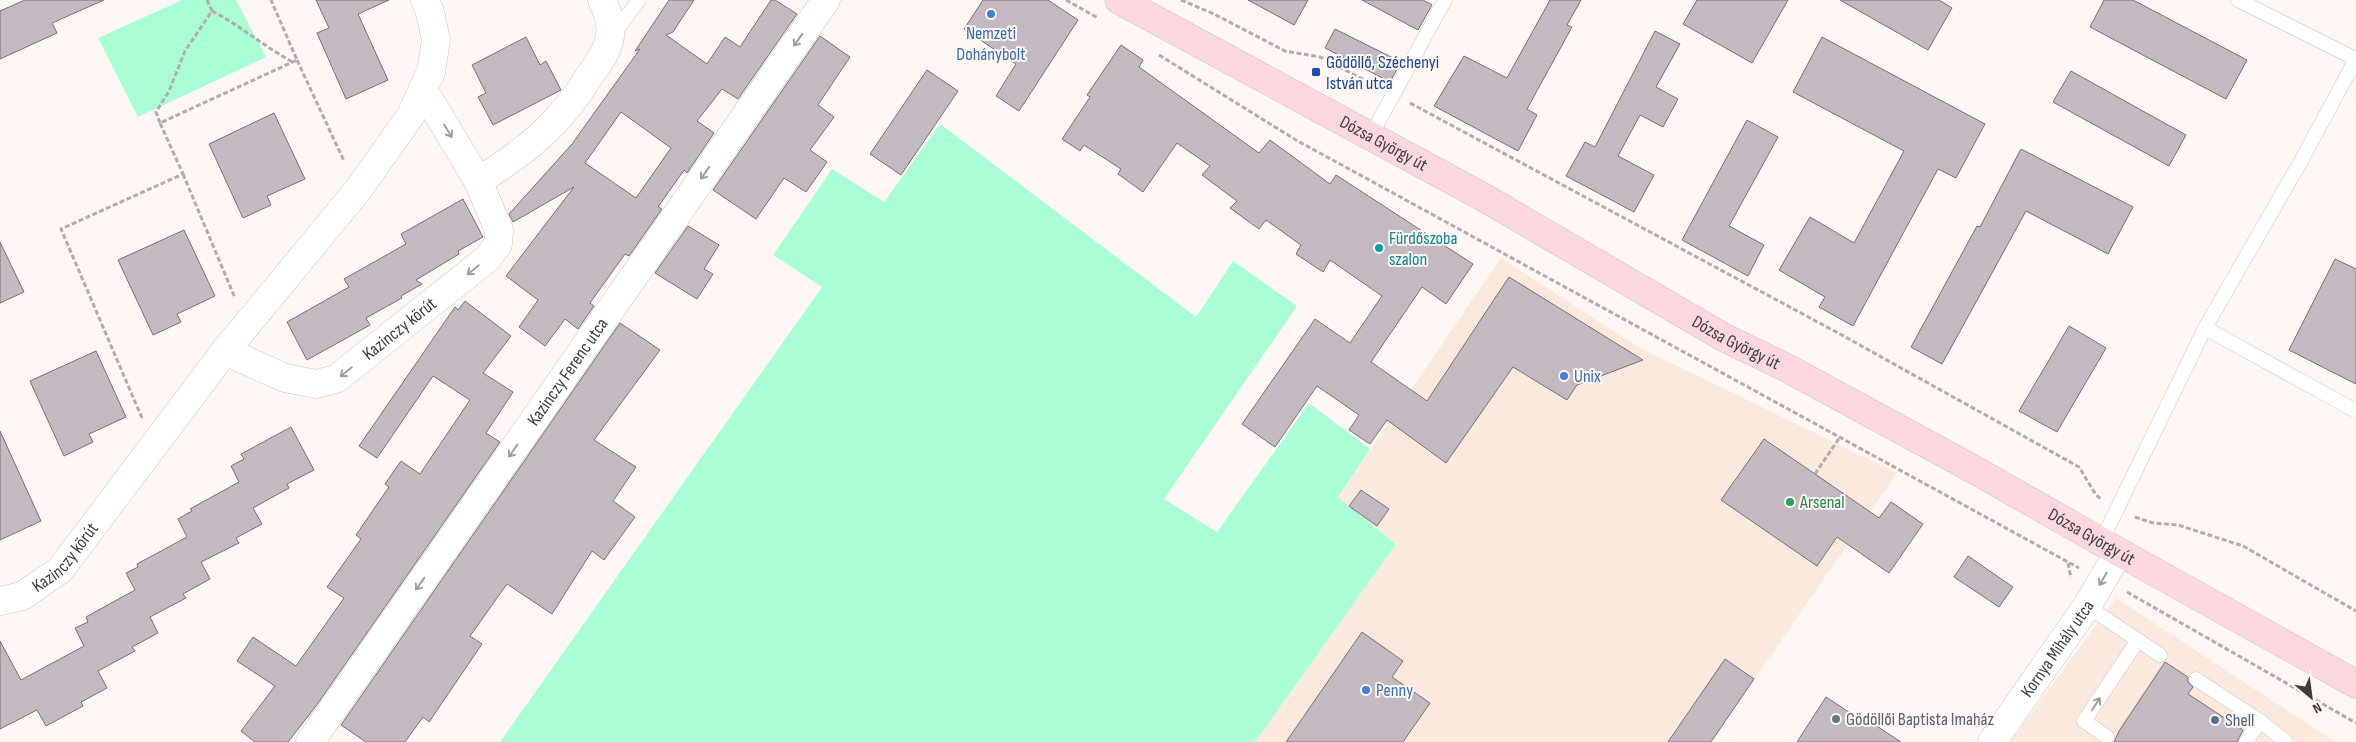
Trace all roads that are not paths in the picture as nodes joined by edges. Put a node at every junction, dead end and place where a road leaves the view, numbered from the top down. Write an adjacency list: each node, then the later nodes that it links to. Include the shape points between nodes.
1 (425, 0): 10 (street, Kazinczy körút, via 436,40 431,72)
2 (602, 0): 8 (street, via 610,17)
3 (639, 0): 8 (lane)
4 (1445, 0): 11 (lane)
5 (2238, 0): 9 (lane)
6 (822, 1): 25 (street, Kazinczy Ferenc utca, one-way to 25)
7 (1129, 2): 11 (main road, Dózsa György út)
8 (610, 40): 12 (street, via 585,85 541,137)
9 (2356, 59): 13 (lane)
10 (424, 89): 12 (street, Kazinczy körút, one-way to 12); 14 (street, Kazinczy körút, via 411,115 358,190)
11 (1370, 137): 16 (main road, Dózsa György út, via 1483,197 1723,337 1964,464)
12 (478, 181): 14 (street, Kazinczy körút, one-way to 14, via 499,230 498,244 488,258 336,379 316,384 285,378)
13 (2206, 328): 15 (lane); 16 (lane)
14 (225, 351): 17 (street, Kazinczy körút, via 60,570 22,596)
15 (2356, 411)
16 (2110, 547): 18 (street, Kornya Mihály utca, one-way to 18, via 2103,579); 22 (main road, Dózsa György út)
17 (0, 601)
18 (2087, 606): 19 (lane); 26 (street, Kornya Mihály utca)
19 (2138, 640): 20 (lane); 24 (lane, one-way to 19, via 2084,721)
20 (2160, 656)
21 (2196, 679): 23 (lane)
22 (2356, 684)
23 (2260, 722): 27 (lane); 28 (lane)
24 (2107, 737)
25 (310, 742)
26 (1992, 742)
27 (2246, 742)
28 (2286, 742)

